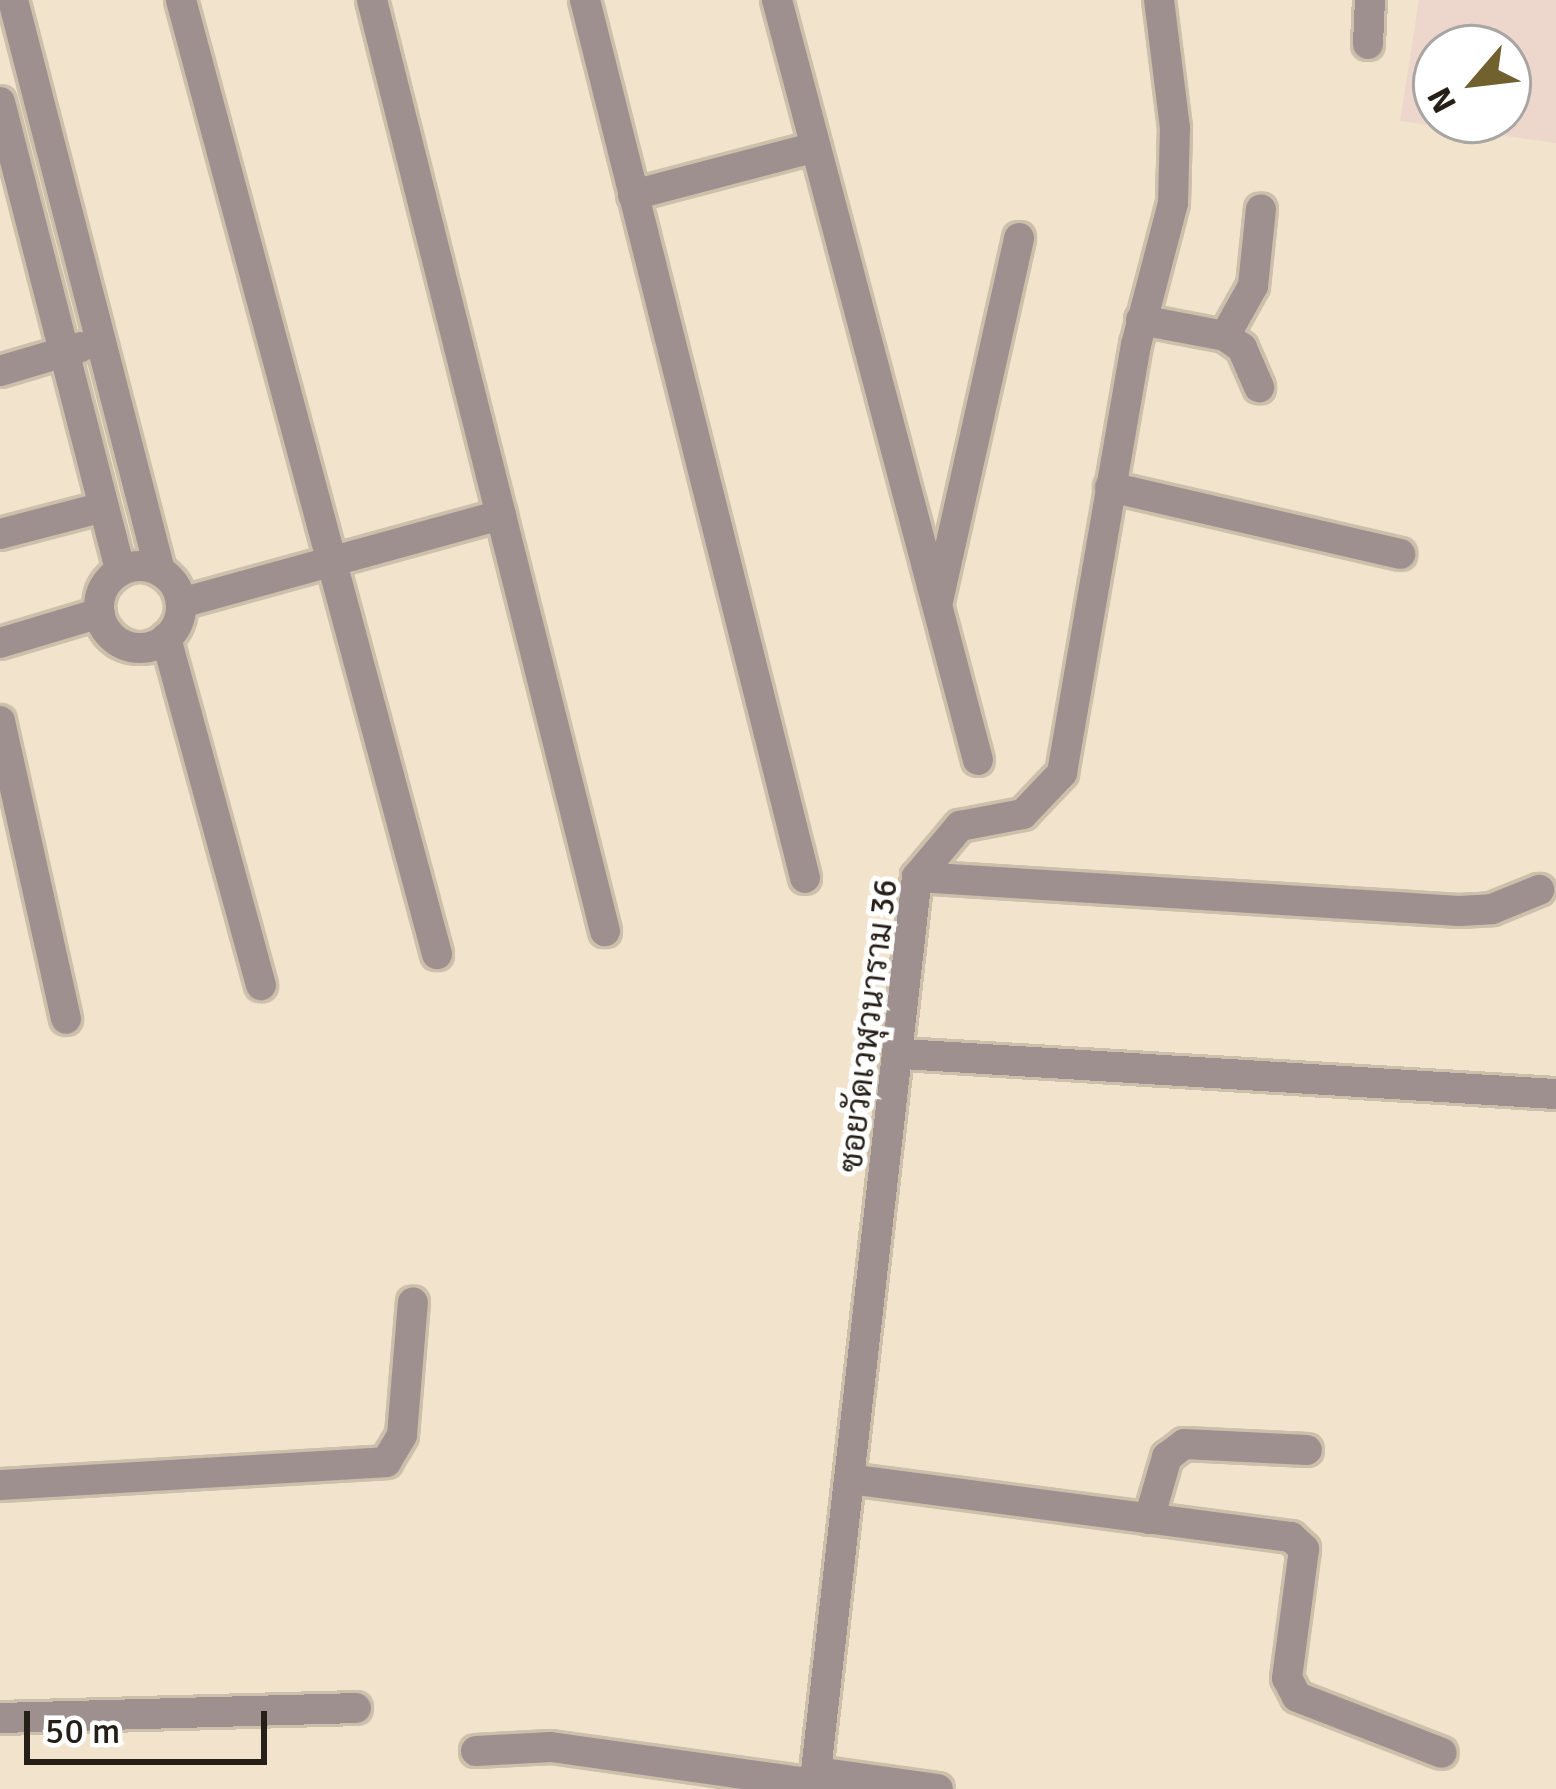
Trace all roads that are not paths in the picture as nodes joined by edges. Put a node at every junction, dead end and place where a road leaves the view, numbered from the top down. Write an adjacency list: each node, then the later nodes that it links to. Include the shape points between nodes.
1 (13, 0): 16 (street)
2 (182, 0): 25 (street)
3 (372, 0): 22 (street)
4 (585, 0): 11 (street)
5 (777, 0): 10 (street)
6 (1159, 0): 14 (street, ซอยวัดเวฬุวนาราม 36, via 1175,128 1173,203)
7 (1370, 0): 8 (street)
8 (1368, 44)
9 (0, 102): 17 (street)
10 (816, 147): 11 (street); 29 (street)
11 (634, 195): 36 (street)
12 (1261, 209): 15 (street, via 1253,286)
13 (1019, 238): 29 (street)
14 (1141, 320): 15 (street); 20 (street, ซอยวัดเวฬุวนาราม 36)
15 (1226, 336): 19 (street, via 1242,349)
16 (101, 341): 17 (street); 27 (street)
17 (64, 352): 18 (street); 21 (street)
18 (0, 371)
19 (1259, 387)
20 (1110, 487): 24 (street); 35 (street, ซอยวัดเวฬุวนาราม 36, via 1062,772 1023,814 960,826)
21 (104, 508): 23 (street); 26 (street)
22 (501, 515): 25 (street); 38 (street)
23 (0, 534)
24 (1400, 554)
25 (332, 562): 28 (street); 39 (street)
26 (120, 571): 27 (street); 30 (street, via 102,592)
27 (160, 571): 28 (street)
28 (181, 603): 31 (street)
29 (937, 606): 34 (street)
30 (100, 614): 31 (street, via 107,632 129,647); 32 (street)
31 (166, 638): 40 (street)
32 (0, 643)
33 (0, 721): 41 (street)
34 (978, 760)
35 (917, 877): 37 (street, via 1459,911 1492,909); 42 (street, ซอยวัดเวฬุวนาราม 36)
36 (805, 878)
37 (1539, 890)
38 (605, 931)
39 (436, 954)
40 (261, 985)
41 (66, 1019)
42 (903, 1054): 43 (street); 46 (street, ซอยวัดเวฬุวนาราม 36)
43 (1556, 1094)
44 (413, 1302): 47 (street, via 402,1435 386,1462)
45 (1307, 1450): 48 (street, via 1184,1444 1167,1457)
46 (849, 1479): 48 (street); 53 (street, ซอยวัดเวฬุวนาราม 36)
47 (0, 1485)
48 (1149, 1519): 52 (street, via 1291,1537 1304,1549 1287,1678 1297,1697)
49 (356, 1708): 50 (street)
50 (0, 1718)
51 (476, 1751): 53 (street, via 551,1747)
52 (1442, 1753)
53 (816, 1782): 54 (street)
54 (938, 1789)

